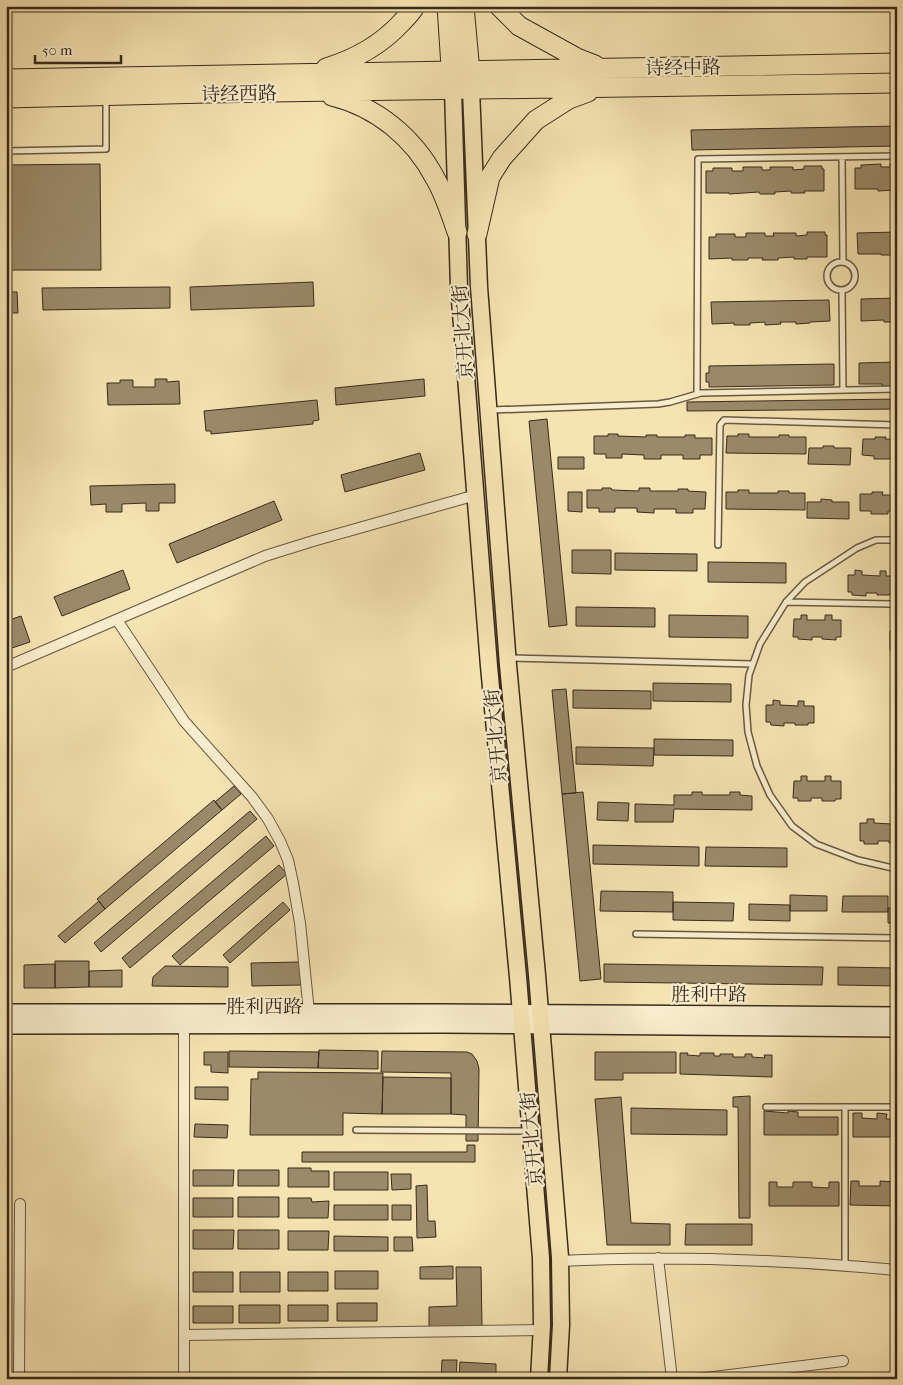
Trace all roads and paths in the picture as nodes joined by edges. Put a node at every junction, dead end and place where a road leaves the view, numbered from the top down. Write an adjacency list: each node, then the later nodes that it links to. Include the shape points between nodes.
1 (415, 6): 8 (highway, via 395,30 364,53 343,63)
2 (447, 6): 7 (highway)
3 (464, 6): 7 (highway)
4 (498, 6): 6 (highway, via 519,26 548,43)
5 (897, 63): 6 (highway, 诗经中路)
6 (606, 68): 7 (highway, 诗经中路)
7 (461, 71): 8 (highway, 诗经西路); 12 (highway)
8 (295, 74): 9 (highway, 诗经西路)
9 (6, 79)
10 (897, 83): 11 (highway, 诗经中路)
11 (608, 87): 12 (highway, 诗经中路); 20 (highway, via 569,99 536,120 502,158 490,177)
12 (462, 90): 13 (highway, 诗经西路); 19 (main road, 京开北大街); 20 (main road, 京开北大街)
13 (312, 92): 14 (highway, 诗经西路); 19 (highway, via 363,107 381,117 409,142 436,179)
14 (106, 96): 15 (highway, 诗经西路); 16 (lane, via 106,149)
15 (6, 98)
16 (6, 151)
17 (897, 156): 18 (lane)
18 (842, 157): 21 (lane); 25 (lane, via 698,159)
19 (458, 232): 28 (main road, 京开北大街, via 459,288)
20 (477, 234): 26 (main road, 京开北大街)
21 (843, 261): 22 (lane, via 852,267 855,276 852,285); 22 (lane, via 832,264 826,275 831,286)
22 (842, 290): 24 (lane)
23 (897, 389): 24 (lane)
24 (843, 390): 25 (lane)
25 (697, 394): 26 (lane, via 658,404)
26 (488, 410): 34 (main road, 京开北大街)
27 (897, 425): 30 (lane, via 724,420 720,425)
28 (476, 495): 33 (street, via 265,556); 43 (main road, 京开北大街)
29 (897, 540): 31 (lane, via 876,540 857,548 804,582)
30 (718, 545)
31 (786, 602): 32 (lane); 35 (lane, via 760,644)
32 (897, 602)
33 (117, 620): 36 (street); 41 (street, via 184,721 252,797 280,841 288,860 296,899)
34 (508, 658): 35 (lane); 44 (main road, 京开北大街)
35 (753, 664): 37 (lane, via 746,705 748,732 757,766 770,795 792,826 816,844 858,860)
36 (6, 667)
37 (897, 869)
38 (636, 934): 39 (lane)
39 (897, 938)
40 (6, 1012): 41 (street, 胜利西路)
41 (309, 1012): 43 (street, 胜利西路)
42 (897, 1015): 44 (street, 胜利中路)
43 (521, 1019): 44 (street, 胜利中路); 46 (street, 胜利西路); 52 (main road, 京开北大街)
44 (541, 1019): 47 (street, 胜利中路); 55 (main road, 京开北大街)
45 (6, 1026): 46 (street, 胜利西路)
46 (184, 1026): 59 (street)
47 (897, 1029)
48 (766, 1106): 49 (lane)
49 (845, 1107): 50 (lane); 56 (lane)
50 (897, 1107)
51 (356, 1130): 52 (lane)
52 (530, 1130): 58 (main road, 京开北大街, via 541,1258)
53 (20, 1204): 61 (street)
54 (658, 1258): 55 (street); 56 (street); 65 (street)
55 (560, 1261): 64 (main road, 京开北大街)
56 (845, 1266): 57 (street)
57 (897, 1270)
58 (542, 1330): 59 (street); 63 (main road, 京开北大街)
59 (184, 1335): 62 (street)
60 (843, 1361): 66 (street)
61 (19, 1379)
62 (184, 1379)
63 (539, 1379)
64 (558, 1379)
65 (672, 1379)
66 (697, 1379)

